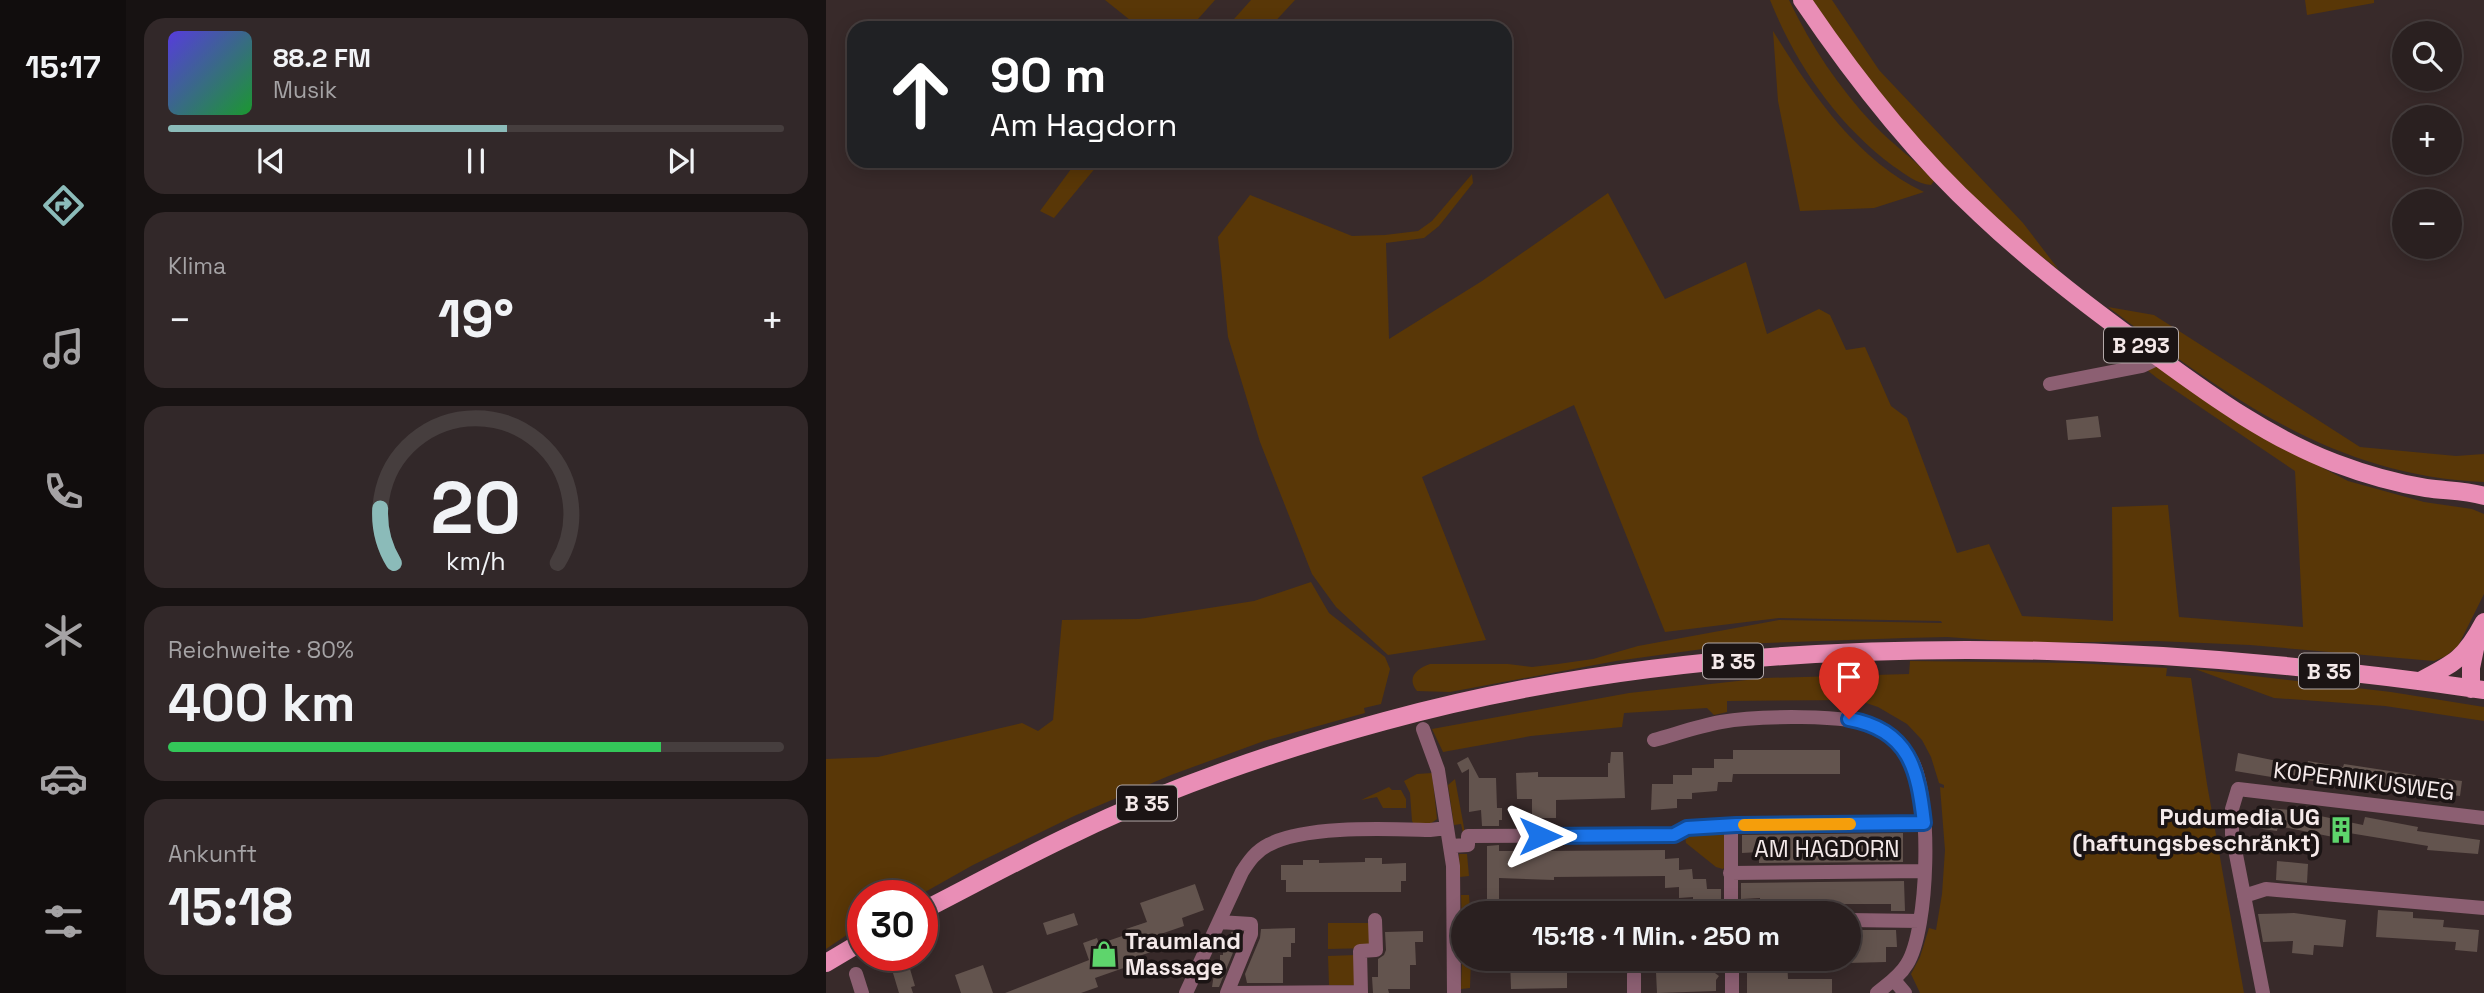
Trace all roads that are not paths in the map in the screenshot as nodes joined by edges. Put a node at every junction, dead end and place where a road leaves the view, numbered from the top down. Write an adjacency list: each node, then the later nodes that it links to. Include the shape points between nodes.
1 (1802, 0): 2 (main road, B 293, via 1895,125 1947,182 2062,286)
2 (2159, 358): 3 (street, via 2143,366); 4 (main road, B 293, via 2271,434 2334,463 2409,485)
3 (2050, 384)
4 (2481, 495)
5 (2481, 627): 6 (main road, via 2460,659); 7 (main road, via 2471,668)
6 (2420, 681): 7 (main road, B 35); 19 (main road, B 35, via 2237,661 2020,650 1758,659 1617,674 1450,704 1293,749 1076,832)
7 (2480, 686)
8 (1423, 729): 13 (street, via 1438,770)
9 (1654, 740): 11 (street, AM HAGDORN, via 1739,719 1862,721 1890,736 1912,762 1920,784)
10 (2484, 818): 17 (street, KOPERNIKUSWEG, via 2238,789 2232,834)
11 (1924, 823): 12 (street, AM HAGDORN); 15 (street, AM HAGDORN)
12 (1731, 826): 14 (street, via 1687,828 1674,835 1468,836 1468,845); 16 (street, AM HAGDORN)
13 (1447, 828): 14 (street); 24 (street, via 1312,832 1282,838 1252,857)
14 (1450, 846): 33 (street, via 1455,891)
15 (1925, 871): 16 (street, AM HAGDORN); 23 (street, AM HAGDORN)
16 (1730, 873): 18 (street, AM HAGDORN)
17 (2244, 896): 20 (street, via 2266,889); 38 (street)
18 (1731, 901)
19 (938, 903)
20 (2484, 908)
21 (1375, 920): 29 (street, via 1376,950 1360,951)
22 (1861, 920): 23 (street)
23 (1920, 921): 28 (street, AM HAGDORN, via 1916,946)
24 (1219, 922): 31 (street); 32 (street, via 1251,924)
25 (1732, 971): 35 (street)
26 (856, 974): 30 (street)
27 (1634, 974): 34 (street)
28 (1894, 980): 36 (street, AM HAGDORN); 37 (street)
29 (1361, 992): 32 (street)
30 (862, 993)
31 (1186, 993)
32 (1227, 993)
33 (1454, 993)
34 (1634, 993)
35 (1732, 993)
36 (1877, 993)
37 (1905, 993)
38 (2263, 993)

